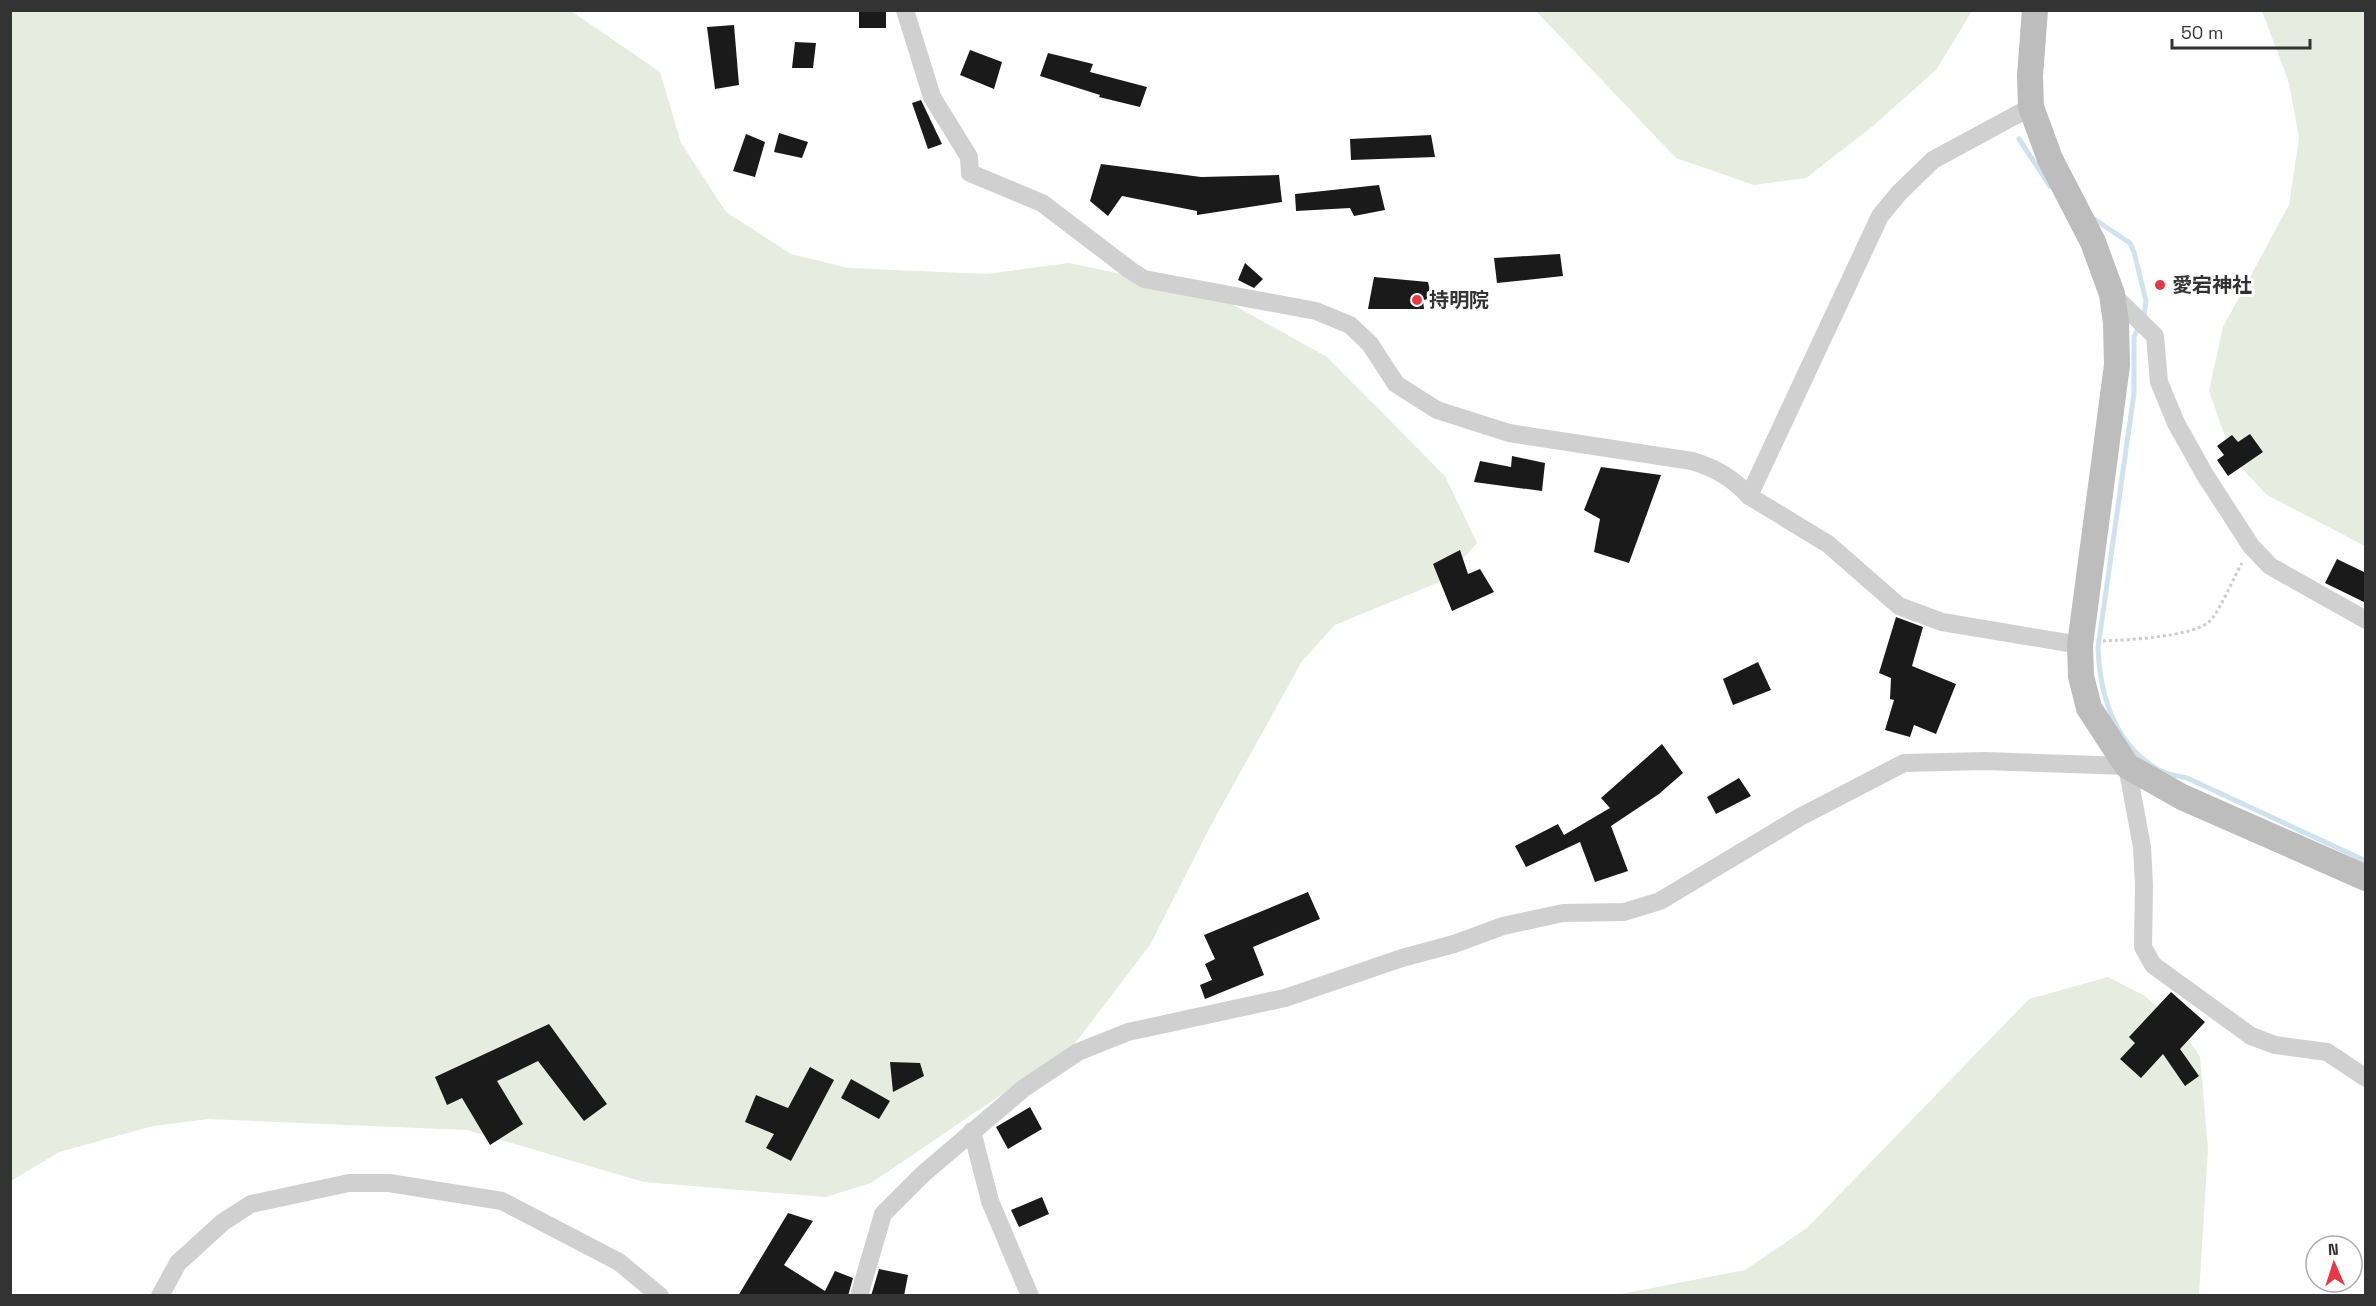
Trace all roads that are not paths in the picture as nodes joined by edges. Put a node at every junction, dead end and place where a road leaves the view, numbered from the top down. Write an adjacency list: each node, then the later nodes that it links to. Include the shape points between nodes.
1 (906, 10): 5 (street, via 932,97 969,157 970,173 1042,203 1144,279 1316,311 1350,325 1370,344 1396,384 1437,410 1509,433 1708,465)
2 (2035, 10): 3 (street)
3 (2031, 107): 4 (street, via 2050,159 2092,242); 5 (street, via 1933,160 1880,216)
4 (2112, 294): 6 (street, via 2155,336 2159,382 2176,423 2251,546 2270,566); 7 (street, via 2117,365)
5 (1749, 496): 7 (street, via 1828,544 1899,606 1942,622)
6 (2366, 620)
7 (2092, 643): 8 (street, via 2081,676 2089,708)
8 (2127, 766): 9 (street, via 2182,797); 10 (street, via 2142,847 2143,947 2153,965 2251,1036 2275,1045 2327,1052); 11 (street, via 1985,761 1904,763 1800,817 1659,901 1624,912 1563,913 1503,926 1285,998 1128,1032 1078,1052 1024,1088)
9 (2366, 878)
10 (2366, 1078)
11 (972, 1131): 14 (street, via 883,1214); 15 (street, via 990,1201)
12 (160, 1296): 13 (street, via 178,1263 223,1222 251,1204 349,1183 379,1183 502,1201 619,1262)
13 (660, 1296)
14 (859, 1296)
15 (1030, 1296)

